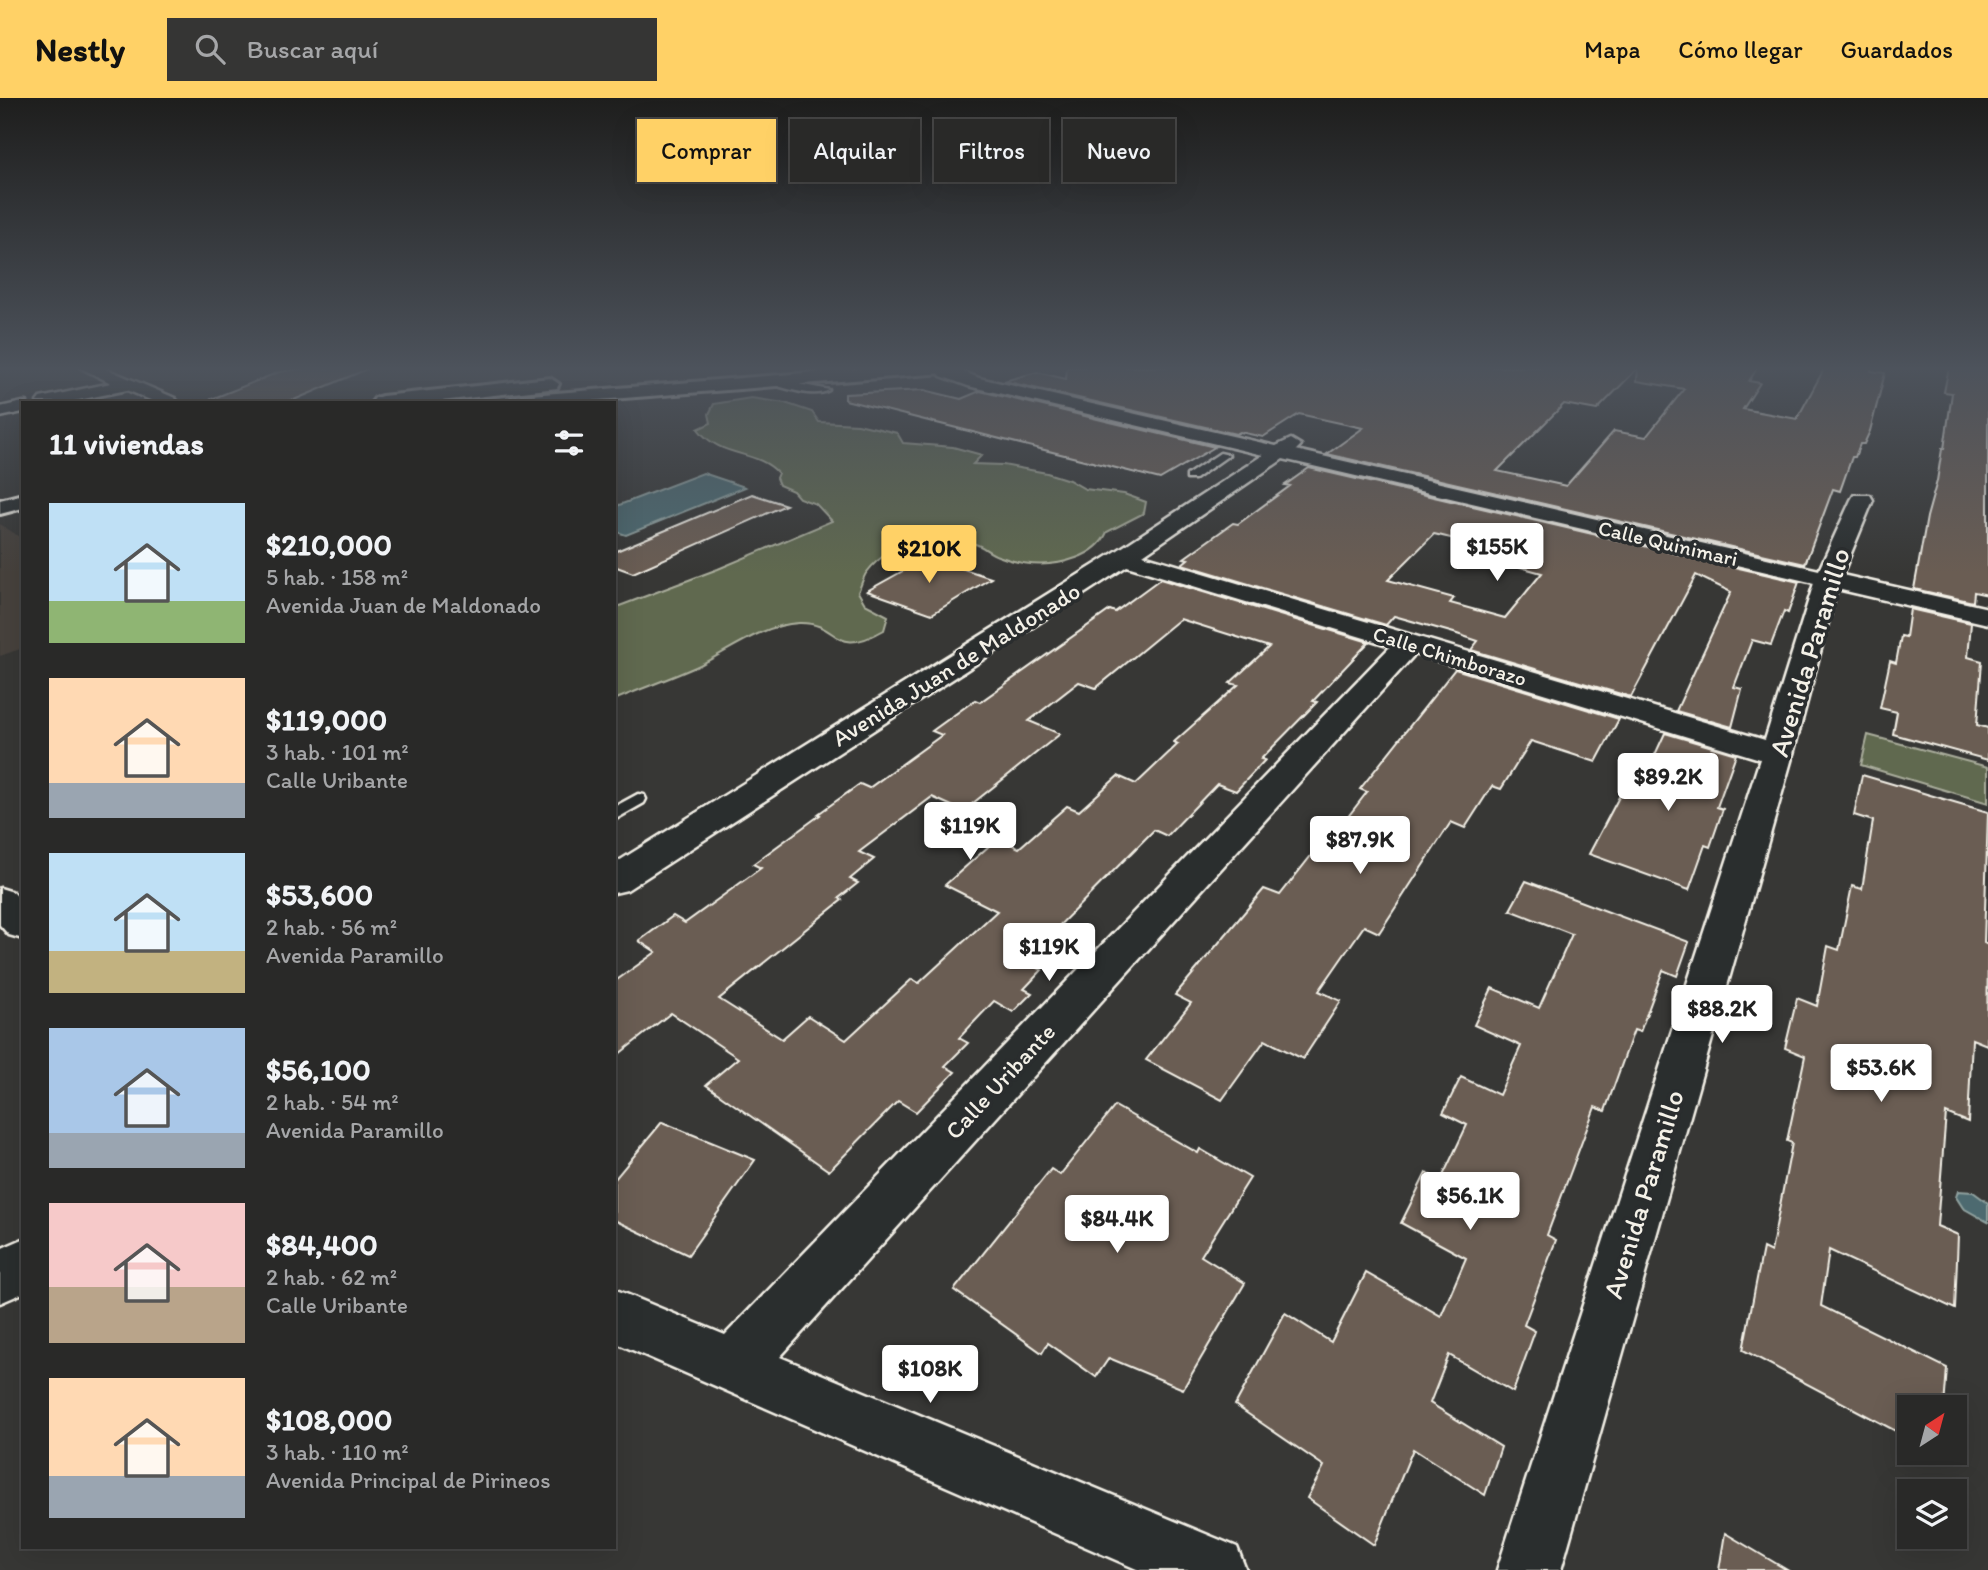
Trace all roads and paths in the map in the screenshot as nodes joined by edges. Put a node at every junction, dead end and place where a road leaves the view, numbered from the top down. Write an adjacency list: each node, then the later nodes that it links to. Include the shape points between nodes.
1 (1229, 436): 2 (street, Calle Quinimari)
2 (1287, 448): 8 (street, Avenida Juan de Maldonado); 9 (street, Calle Quinimari)
3 (1224, 455): 4 (lane)
4 (1191, 477)
5 (1862, 499): 9 (street, Avenida Paramillo)
6 (21, 502): 7 (main road)
7 (0, 508)
8 (1124, 557): 11 (street, Calle Chimborazo); 15 (street, Avenida Juan de Maldonado)
9 (1827, 580): 10 (street, Calle Quinimari); 12 (street, Avenida Paramillo)
10 (1988, 616)
11 (1409, 644): 12 (street, Calle Chimborazo); 21 (street, Calle Uribante)
12 (1777, 754): 23 (street, Avenida Paramillo)
13 (638, 799): 14 (lane)
14 (616, 813)
15 (616, 880)
16 (0, 901): 17 (street)
17 (21, 924)
18 (21, 1264): 19 (street)
19 (0, 1278)
20 (616, 1315): 21 (street)
21 (735, 1365): 22 (street)
22 (1214, 1570)
23 (1529, 1570)

